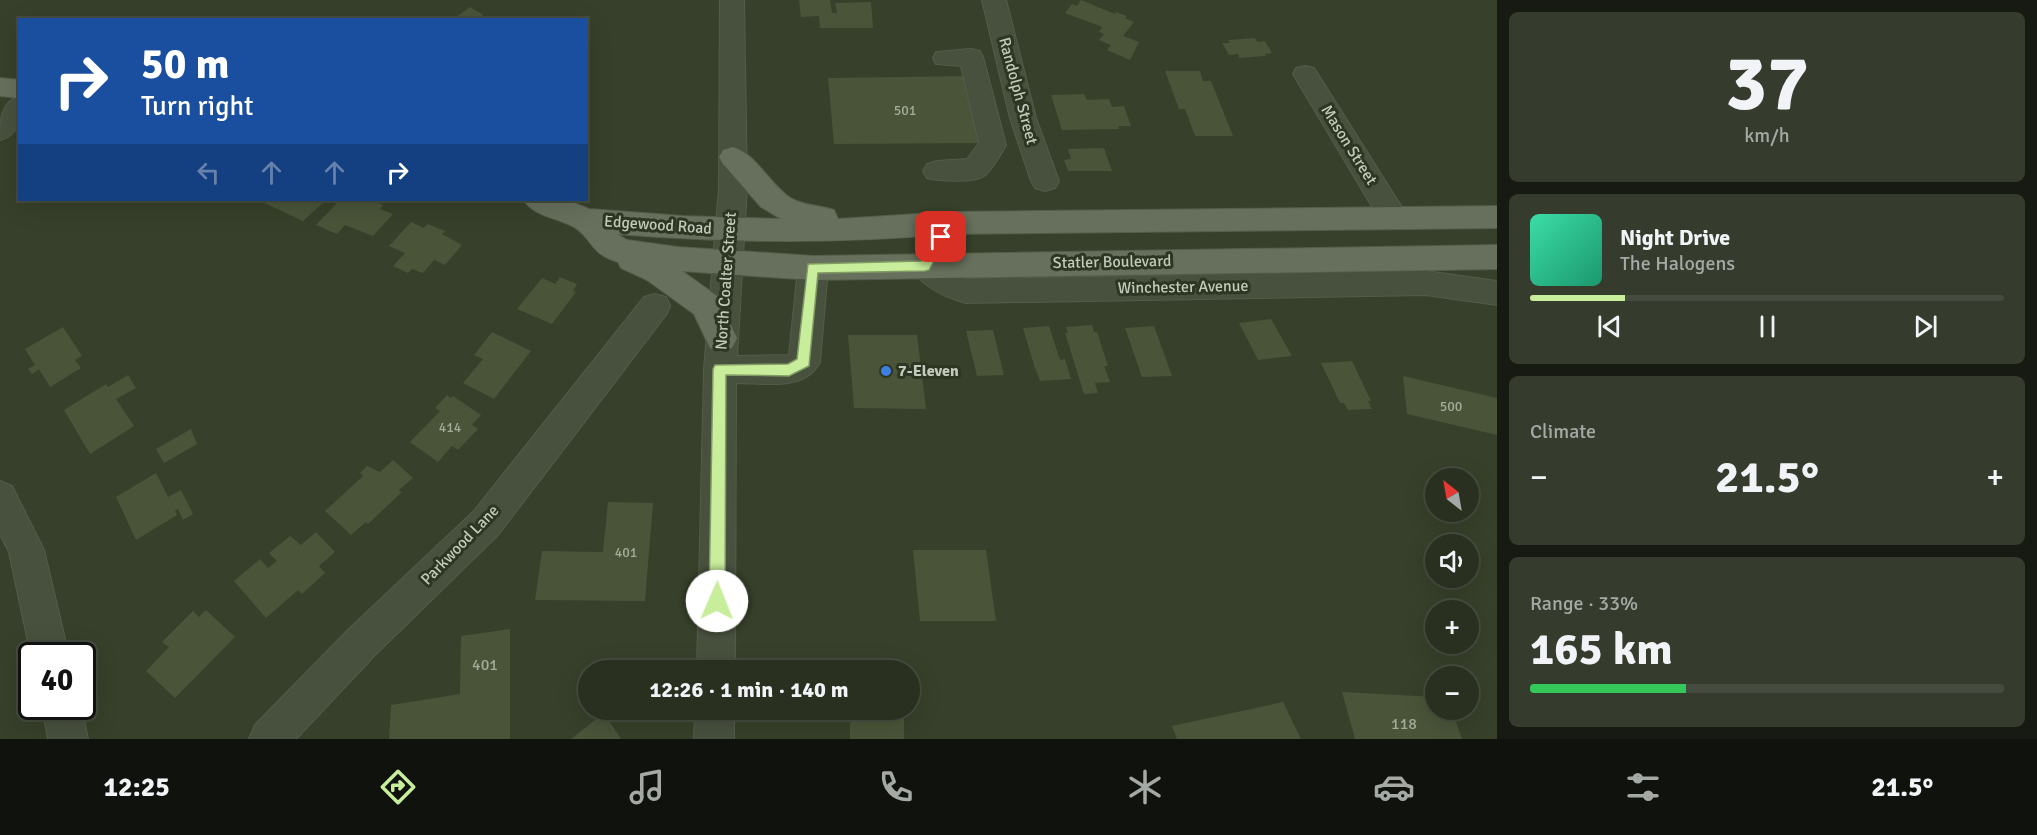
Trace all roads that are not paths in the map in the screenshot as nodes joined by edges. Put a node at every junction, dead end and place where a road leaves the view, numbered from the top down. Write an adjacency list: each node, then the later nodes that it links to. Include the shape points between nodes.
1 (732, 0): 9 (street, North Coalter Street)
2 (994, 0): 11 (street, Randolph Street, via 1023,118)
3 (945, 58): 10 (street, via 971,57 993,146 974,169)
4 (1305, 74): 13 (street, Mason Street)
5 (0, 87): 6 (main road)
6 (18, 89)
7 (18, 108): 8 (street)
8 (0, 131)
9 (733, 158): 16 (main road, via 781,209 808,218); 17 (street, North Coalter Street)
10 (937, 171)
11 (1045, 181)
12 (541, 201): 15 (main road, Edgewood Road)
13 (1393, 217): 14 (main road); 16 (main road)
14 (1497, 217)
15 (586, 220): 17 (main road, Edgewood Road); 18 (main road, Edgewood Road)
16 (949, 223): 17 (main road, via 868,230); 21 (street)
17 (729, 230): 20 (street, North Coalter Street)
18 (612, 248): 20 (main road, Edgewood Road); 25 (main road, via 658,272 705,305)
19 (1497, 257): 21 (main road, Statler Boulevard)
20 (726, 262): 22 (main road, Statler Boulevard); 25 (street, North Coalter Street)
21 (925, 266): 22 (main road, Statler Boulevard); 23 (street, Winchester Avenue, via 952,286 976,292 1426,284)
22 (813, 268): 25 (street, via 804,362 789,370)
23 (1497, 293)
24 (655, 306): 32 (street, Parkwood Lane, via 486,523 361,643)
25 (720, 354): 28 (street, North Coalter Street)
26 (0, 497): 27 (street, via 26,550)
27 (47, 642)
28 (716, 660)
29 (64, 720): 31 (street)
30 (715, 720): 33 (street)
31 (68, 739)
32 (270, 739)
33 (714, 739)

